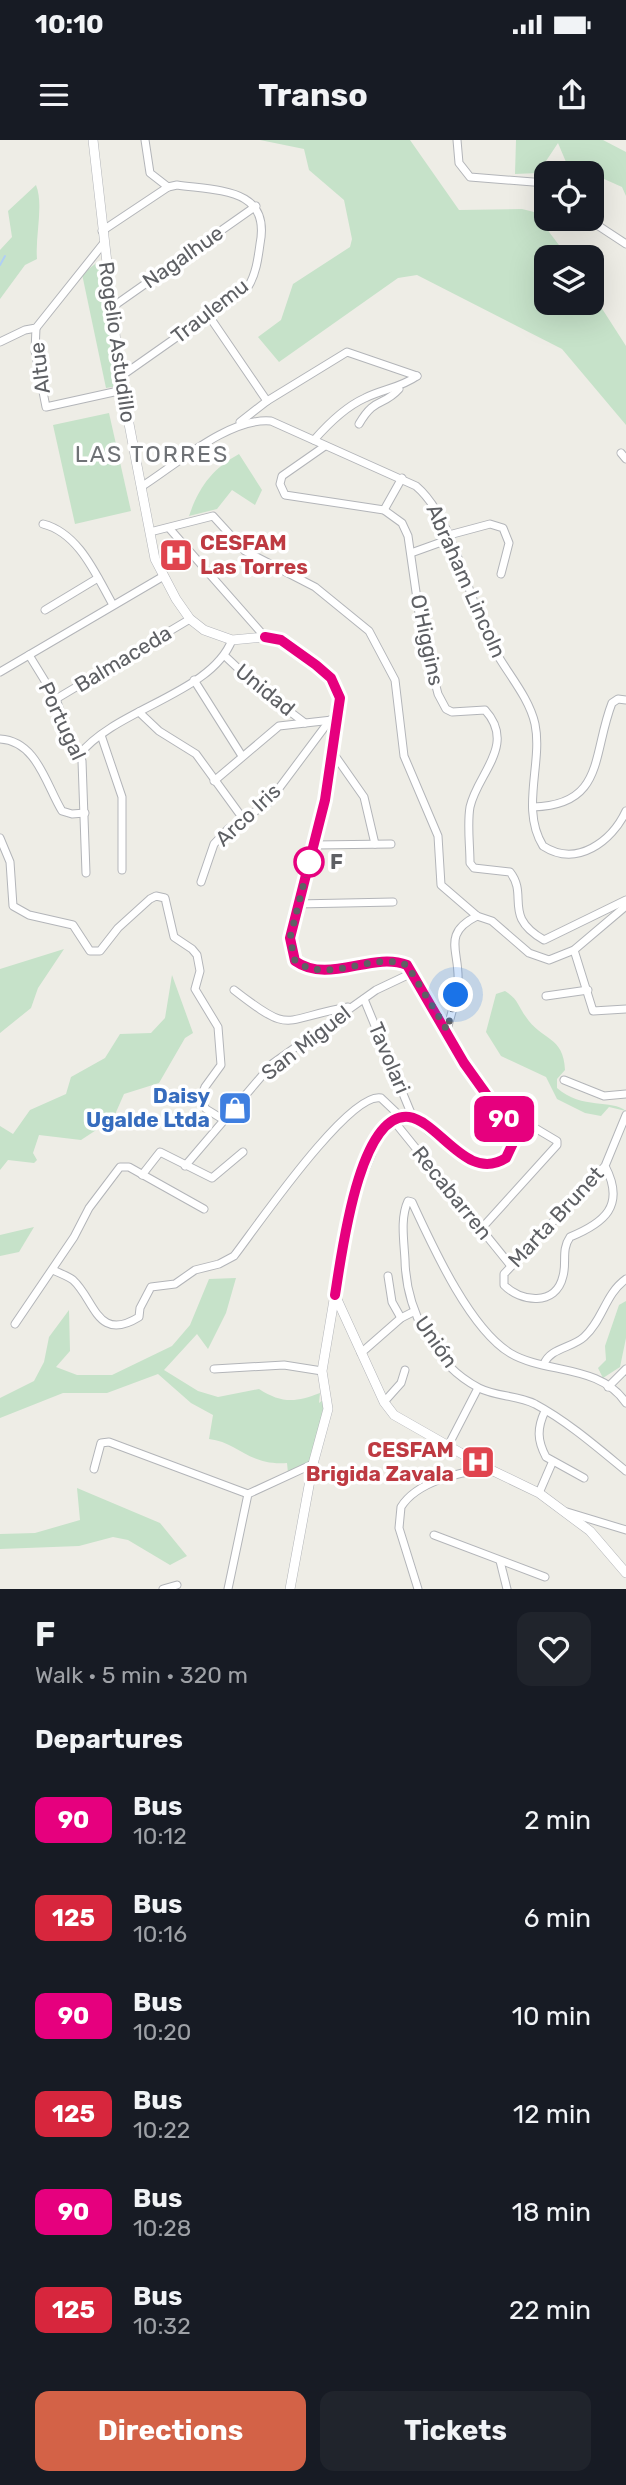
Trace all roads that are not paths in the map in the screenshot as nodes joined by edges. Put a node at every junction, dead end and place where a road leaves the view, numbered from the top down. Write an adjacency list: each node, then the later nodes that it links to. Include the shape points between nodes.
1 (93, 140): 8 (street, Rogelio Astudillo)
2 (145, 140): 5 (street, via 150,173)
3 (457, 140): 4 (street, via 459,163 470,177)
4 (534, 182)
5 (168, 187): 6 (street, via 237,195); 8 (street)
6 (256, 206): 11 (street, Nagalhue); 12 (street, Traulemu, via 264,226 252,281)
7 (604, 230): 10 (street)
8 (102, 231): 9 (street, Rogelio Astudillo)
9 (103, 244): 11 (street, Rogelio Astudillo); 13 (street)
10 (626, 244)
11 (111, 308): 15 (street, Rogelio Astudillo)
12 (209, 316): 15 (street, Traulemu); 18 (street)
13 (36, 328): 14 (street); 17 (street, Altue, via 35,351 46,407)
14 (0, 342)
15 (120, 377): 17 (street, Rogelio Astudillo)
16 (400, 388): 18 (street, via 417,376 346,352); 19 (street, via 373,403); 21 (street, via 365,398)
17 (123, 390): 24 (street, Rogelio Astudillo)
18 (267, 401): 20 (street)
19 (359, 424)
20 (238, 425): 21 (street, Abraham Lincoln, via 271,421); 24 (street, Abraham Lincoln)
21 (314, 440): 22 (street, Abraham Lincoln)
22 (325, 446): 23 (street, Abraham Lincoln); 25 (street, via 282,476 279,484 285,495)
23 (402, 478): 25 (street); 29 (street, Abraham Lincoln, via 428,497)
24 (141, 487): 28 (street, Rogelio Astudillo)
25 (384, 510): 30 (street, O'Higgins, via 405,527)
26 (43, 524): 33 (street, via 64,532)
27 (169, 528): 28 (street); 37 (street); 70 (street, via 213,516 245,551 315,587 369,631 395,680 404,756 438,836 441,886)
28 (150, 532): 32 (street, Rogelio Astudillo)
29 (449, 537): 30 (street); 31 (street, via 490,524 503,528 509,543); 54 (street, Abraham Lincoln, via 473,606 535,725)
30 (411, 553): 66 (street, O'Higgins, via 421,627 442,703 452,712 485,710 493,718 494,761 470,809 470,863 480,871 510,872 526,927 544,940)
31 (501, 574)
32 (162, 577): 34 (street); 36 (street, Rogelio Astudillo)
33 (98, 578): 34 (street); 35 (street)
34 (113, 605): 39 (street)
35 (45, 610)
36 (190, 619): 38 (street, Rogelio Astudillo); 43 (street, Balmaceda)
37 (265, 637): 38 (street, Rogelio Astudillo); 46 (street, via 293,647 331,678 340,698)
38 (232, 640): 40 (street)
39 (29, 655): 41 (street); 43 (street, Portugal)
40 (225, 656): 42 (street); 47 (street, Unidad)
41 (0, 672)
42 (194, 680): 45 (street); 52 (street)
43 (56, 699): 51 (street, Portugal)
44 (626, 700): 54 (street, via 612,703 583,791 551,807)
45 (139, 712): 48 (street); 53 (street, via 195,754)
46 (334, 720): 47 (street); 50 (street); 57 (street, Arco Iris, via 268,803)
47 (306, 723): 52 (street, via 279,726)
48 (102, 735): 51 (street); 63 (street, via 122,797)
49 (0, 739): 56 (street, via 13,741 34,759 62,811)
50 (331, 750): 60 (street, via 364,797); 62 (street)
51 (79, 755): 56 (street, Portugal, via 84,768)
52 (242, 756): 53 (street)
53 (214, 780): 57 (street)
54 (533, 807): 58 (street, Abraham Lincoln, via 540,840 555,852 590,849 611,836)
55 (626, 811): 58 (street)
56 (85, 813): 64 (street, Portugal)
57 (244, 820): 65 (street, Arco Iris, via 214,844)
58 (623, 820)
59 (0, 838): 86 (street, via 10,862 10,896 17,910 73,925 90,951 100,951 150,899 161,896 167,902 174,937 197,955 200,971 195,989 218,1027 221,1065 200,1099 206,1109)
60 (376, 844): 61 (street); 62 (street)
61 (391, 844)
62 (314, 845): 68 (street)
63 (122, 870)
64 (86, 873)
65 (201, 882)
66 (626, 900)
67 (393, 902): 68 (street)
68 (297, 904): 72 (street, via 291,951 305,968 401,962)
69 (626, 906): 71 (street)
70 (477, 916): 71 (street, via 492,921 538,958 549,960); 79 (street, via 456,933 458,981)
71 (574, 950): 74 (street)
72 (414, 972): 76 (street, San Miguel); 79 (street)
73 (234, 990): 77 (street, via 282,1022)
74 (587, 990): 75 (street); 78 (street, via 593,1011)
75 (546, 996)
76 (364, 999): 77 (street, San Miguel); 83 (street, Tavolari)
77 (351, 1007): 86 (street, San Miguel, via 272,1064)
78 (626, 1009)
79 (447, 1030): 85 (street)
80 (564, 1080): 81 (street, via 604,1096)
81 (626, 1094)
82 (626, 1115): 89 (street, Marta Brunet)
83 (414, 1118): 84 (street); 85 (street, via 471,1159 487,1164 506,1158 513,1148 513,1134)
84 (397, 1119): 92 (street, Recabarren); 94 (street, Recabarren, via 381,1098 365,1100 318,1146 234,1256 195,1270 175,1284 151,1287 139,1317 133,1320 118,1325 103,1321 73,1280); 97 (street, via 378,1137 350,1205)
85 (504, 1119): 92 (street, via 541,1129 557,1145)
86 (224, 1120): 88 (street, San Miguel)
87 (243, 1152): 88 (street, via 212,1178)
88 (185, 1166): 90 (street, via 160,1152)
89 (605, 1166): 93 (street, Marta Brunet); 93 (street, Marta Brunet, via 618,1190 616,1205 599,1226 570,1237 560,1285 550,1294 528,1300 511,1292 502,1281)
90 (142, 1175): 91 (street); 94 (street, via 120,1167 89,1208)
91 (204, 1209)
92 (481, 1229): 93 (street, Recabarren)
93 (511, 1266)
94 (53, 1270): 100 (street)
95 (388, 1276): 99 (street, via 392,1302)
96 (626, 1279): 102 (street, via 613,1288 583,1339 552,1354)
97 (335, 1295): 101 (street); 106 (street)
98 (413, 1312): 99 (street); 102 (street, Unión, via 404,1248 404,1209 410,1201 437,1256 482,1327 510,1353); 108 (street, Unión, via 440,1356)
99 (401, 1318): 101 (street)
100 (15, 1324)
101 (361, 1353): 109 (street)
102 (544, 1364): 107 (street)
103 (625, 1366): 107 (street)
104 (214, 1368): 106 (street, via 284,1365)
105 (405, 1370): 109 (street, via 401,1383)
106 (322, 1371): 114 (street, via 328,1409)
107 (608, 1387): 110 (street)
108 (478, 1388): 111 (street, Unión, via 521,1398); 112 (street)
109 (384, 1402): 112 (street, via 401,1421)
110 (626, 1403)
111 (545, 1411): 113 (street, via 538,1435); 117 (street, Unión)
112 (448, 1446): 115 (street)
113 (552, 1462): 118 (street); 119 (street)
114 (313, 1464): 120 (street); 130 (street)
115 (487, 1468): 119 (street); 131 (street, via 427,1486 401,1507 399,1528)
116 (94, 1469): 120 (street, via 101,1443 109,1442)
117 (626, 1471)
118 (584, 1478)
119 (539, 1493): 121 (street)
120 (248, 1494): 129 (street)
121 (567, 1512): 122 (street); 125 (street)
122 (626, 1530)
123 (434, 1535): 124 (street)
124 (500, 1561): 126 (street); 132 (street)
125 (626, 1573)
126 (545, 1577)
127 (177, 1585): 128 (street)
128 (163, 1589)
129 (228, 1589)
130 (290, 1589)
131 (418, 1589)
132 (507, 1589)

